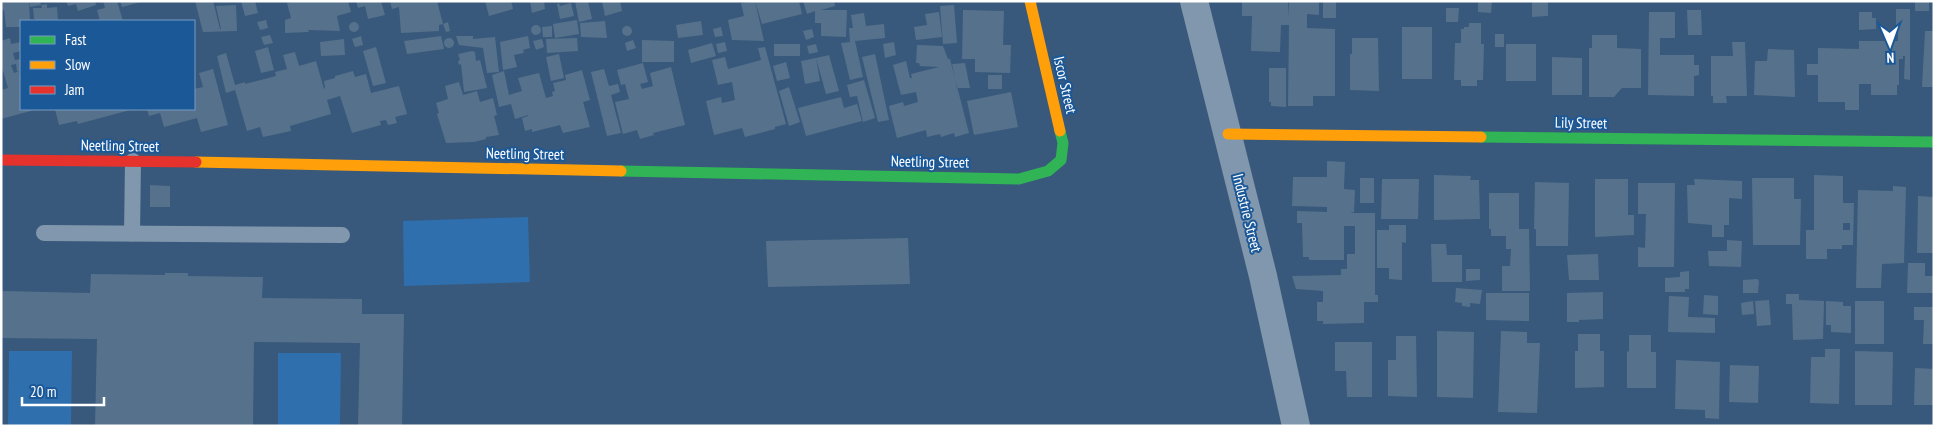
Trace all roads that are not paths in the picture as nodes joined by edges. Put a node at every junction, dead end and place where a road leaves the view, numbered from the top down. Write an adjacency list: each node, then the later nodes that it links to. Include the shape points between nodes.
1 (1030, 1): 7 (street, Iscor Street, via 1063,143 1061,160)
2 (1194, 1): 3 (street, Industrie Street)
3 (1228, 134): 4 (street, Lily Street); 11 (street, Industrie Street)
4 (1934, 142)
5 (1, 160): 6 (street, Neetling Street)
6 (133, 161): 7 (street, Neetling Street, via 1019,179); 9 (lane)
7 (1048, 171)
8 (44, 233): 9 (lane)
9 (132, 234): 10 (lane)
10 (342, 236)
11 (1296, 426)

